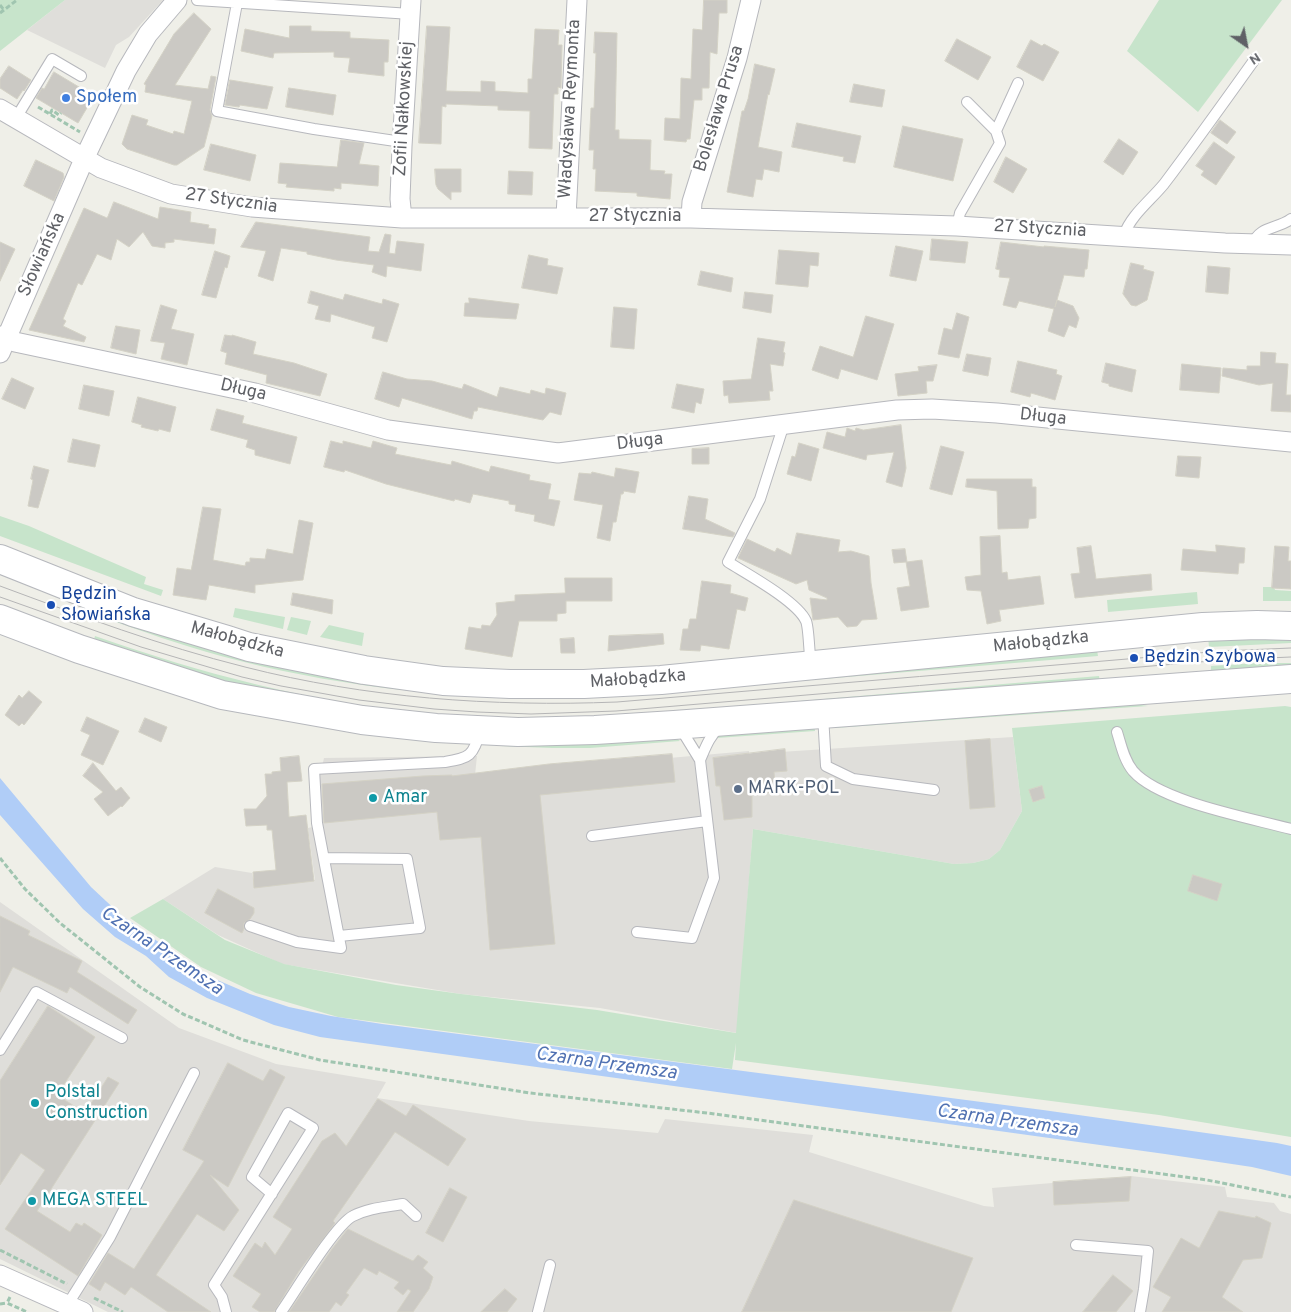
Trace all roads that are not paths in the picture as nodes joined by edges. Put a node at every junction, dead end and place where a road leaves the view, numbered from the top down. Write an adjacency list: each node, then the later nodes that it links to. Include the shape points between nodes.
1 (177, 0): 14 (street, Słowiańska, via 148,34 126,71)
2 (197, 0): 5 (lane)
3 (577, 0): 15 (street, Władysława Reymonta)
4 (751, 0): 17 (street, Bolesława Prusa, via 737,58 692,202)
5 (237, 3): 6 (lane); 13 (lane, via 217,111)
6 (411, 7): 13 (street, Zofii Nałkowskiej)
7 (1255, 59): 20 (lane, via 1161,188 1128,224)
8 (81, 76): 11 (lane, via 52,60)
9 (1018, 83): 12 (lane)
10 (967, 102): 12 (lane)
11 (14, 111): 14 (street, 27 Stycznia)
12 (996, 132): 19 (lane, via 1000,143 960,214)
13 (402, 142): 16 (street, Zofii Nałkowskiej)
14 (85, 157): 16 (street, 27 Stycznia, via 101,168 171,194 252,207); 23 (street, Słowiańska)
15 (566, 217): 16 (street, 27 Stycznia); 17 (street, 27 Stycznia)
16 (402, 218)
17 (691, 218): 19 (street, 27 Stycznia)
18 (1291, 219): 21 (lane, via 1260,232)
19 (957, 226): 20 (street, 27 Stycznia)
20 (1124, 236): 21 (street, 27 Stycznia)
21 (1253, 244): 22 (street, 27 Stycznia)
22 (1291, 245)
23 (2, 343): 24 (street, Długa, via 27,345 254,393 388,430 558,453)
24 (784, 424): 25 (street, Długa, via 897,410 932,409); 29 (lane, via 760,499 728,562 797,609 806,621)
25 (1291, 442)
26 (0, 559): 29 (street, Małobądzka, via 133,612 249,647 364,670 443,681 584,684)
27 (0, 619): 34 (street, via 79,649 222,694 362,720)
28 (1291, 626): 29 (street, Małobądzka, via 1203,627)
29 (811, 666)
30 (1291, 679): 31 (street)
31 (823, 714): 32 (street); 37 (lane, via 826,766 853,779)
32 (728, 721): 33 (street); 36 (lane, via 715,731)
33 (674, 725): 34 (street, via 566,731); 36 (lane, via 684,734)
34 (480, 730): 41 (lane, via 475,748 462,759 314,769 317,823)
35 (1118, 732): 39 (lane, via 1122,751 1133,770 1162,791)
36 (700, 760): 38 (lane)
37 (934, 790)
38 (707, 821): 40 (lane); 43 (lane, via 714,878 692,938)
39 (1291, 828)
40 (592, 836)
41 (324, 858): 44 (lane); 44 (lane, via 407,859 420,928)
42 (250, 926): 44 (lane, via 297,942 341,948)
43 (637, 932)
44 (339, 936)
45 (122, 1038): 46 (lane, via 36,992)
46 (0, 1050)
47 (194, 1073): 53 (lane)
48 (272, 1194): 48 (lane, via 313,1128 288,1113 252,1176); 54 (lane, via 214,1285)
49 (416, 1216): 55 (lane, via 402,1204 352,1216 334,1235)
50 (1076, 1245): 57 (lane, via 1148,1252)
51 (550, 1265): 56 (lane)
52 (0, 1275): 53 (street)
53 (76, 1302)
54 (226, 1312)
55 (281, 1312)
56 (538, 1312)
57 (1140, 1312)

